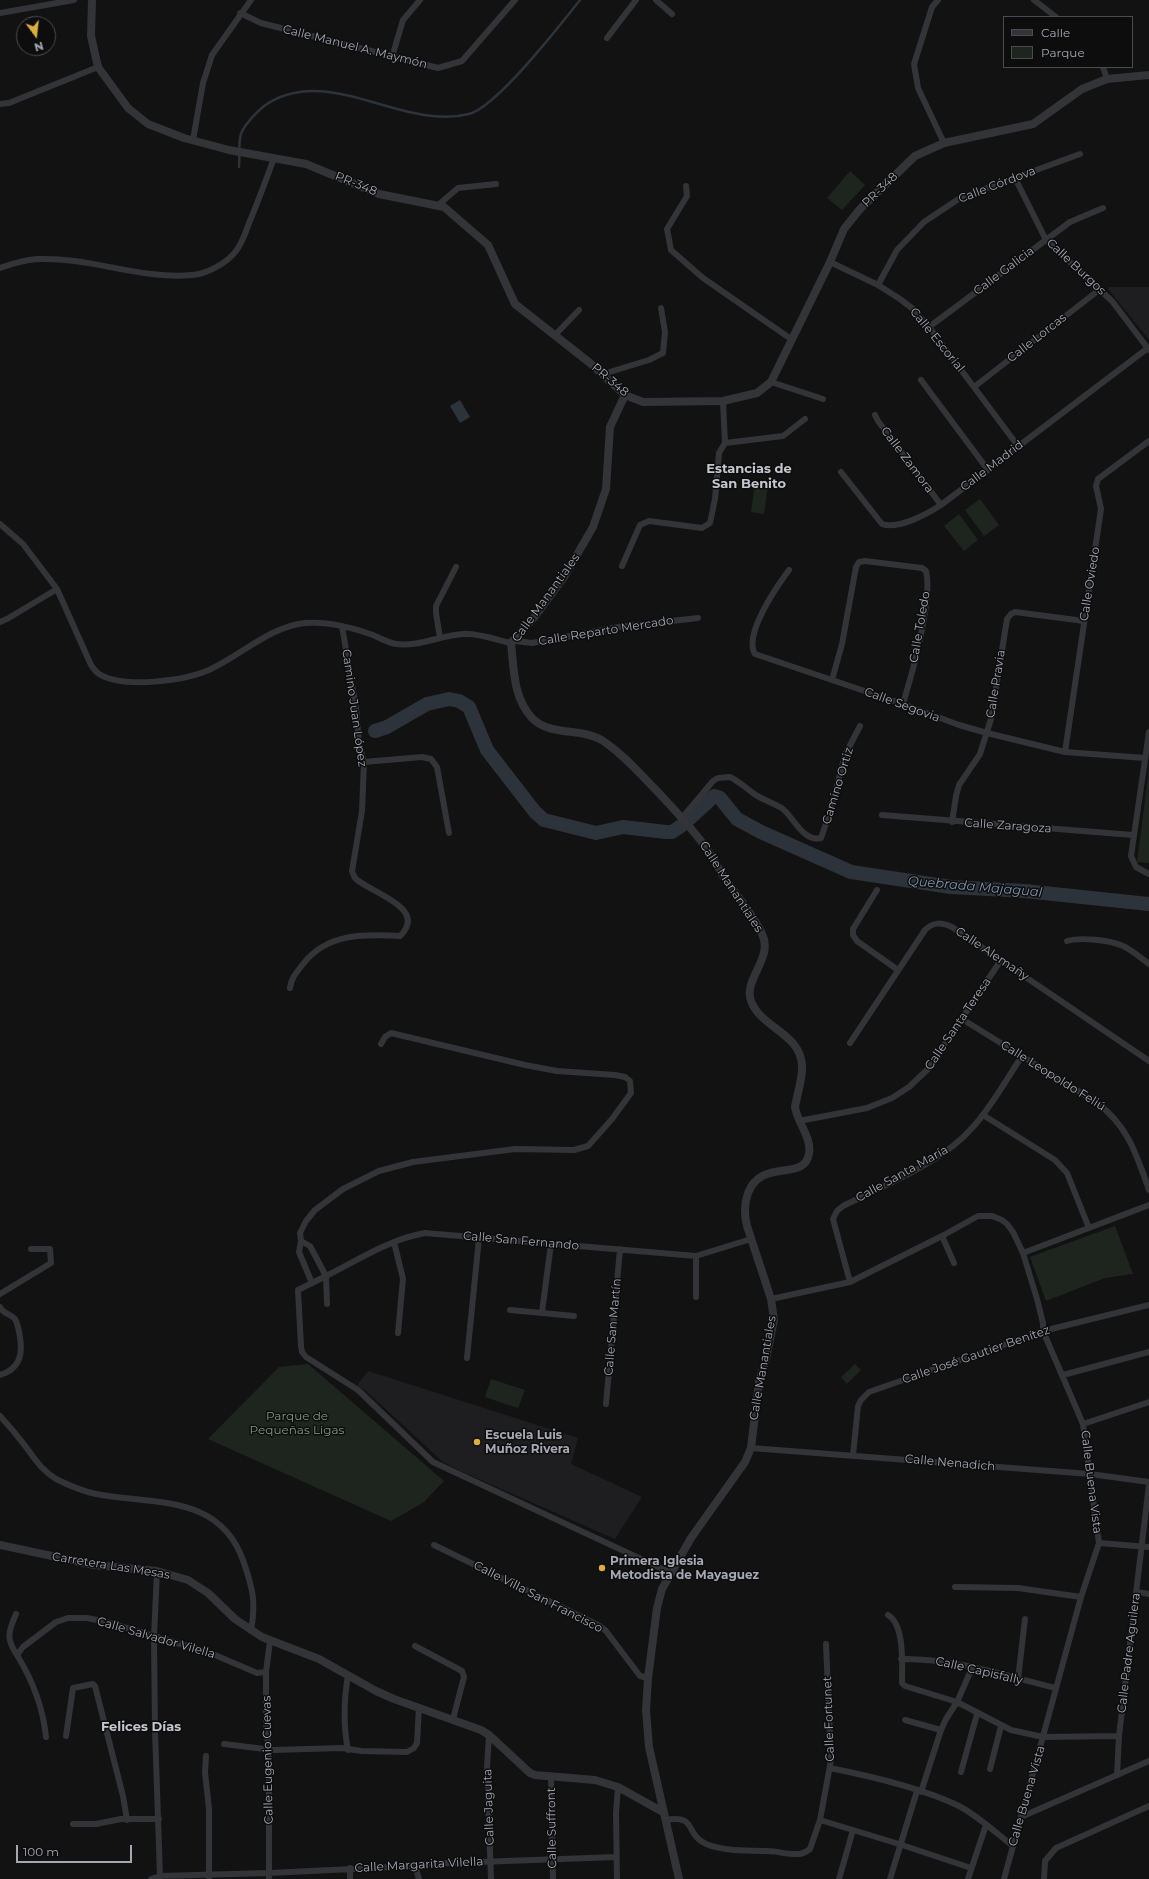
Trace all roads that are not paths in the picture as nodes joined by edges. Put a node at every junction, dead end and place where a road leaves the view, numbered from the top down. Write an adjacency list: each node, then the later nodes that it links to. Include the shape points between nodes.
1 (74, 0): 10 (street)
2 (92, 0): 16 (street, PR-348 / PR-348, via 91,36)
3 (251, 0): 11 (street)
4 (420, 0): 15 (street, via 403,20)
5 (515, 0): 15 (street, Calle Manuel A. Maymón, via 462,61 438,68)
6 (636, 0): 14 (street)
7 (656, 0): 12 (street)
8 (938, 0): 22 (street, via 932,7 914,64 918,88)
9 (1034, 0): 13 (street)
10 (0, 13)
11 (240, 13): 15 (street, Calle Manuel A. Maymón, via 261,23); 21 (street, via 212,55)
12 (672, 14)
13 (1055, 16)
14 (607, 38)
15 (392, 57)
16 (98, 67): 20 (street, via 9,103); 21 (street, PR-348 / PR-348, via 128,108 143,120)
17 (1103, 68): 19 (street)
18 (1149, 74): 19 (street, PR-348 / PR-348)
19 (1108, 79): 22 (street, PR-348 / PR-348, via 1082,89 1033,124)
20 (0, 104)
21 (193, 140): 24 (street, PR-348 / PR-348)
22 (944, 143): 31 (street, PR-348 / PR-348, via 915,156 860,209 844,230)
23 (1080, 154): 25 (street, Calle Córdova)
24 (274, 158): 28 (street, PR-348 / PR-348, via 306,164 380,194); 32 (street, via 236,251 210,270 193,276 173,276 38,259 16,262)
25 (1015, 178): 30 (street, Calle Burgos); 33 (street, Calle Córdova, via 960,198 924,222 897,250)
26 (496, 184): 28 (street, via 458,188)
27 (686, 186): 39 (street, via 687,196 666,229 671,250 703,278)
28 (437, 206): 38 (street, PR-348 / PR-348, via 444,207 488,245 515,304)
29 (1103, 208): 30 (street, Calle Galicia, via 1070,222)
30 (1046, 240): 34 (street, Calle Burgos); 37 (street, Calle Galicia)
31 (830, 262): 33 (street, Calle Escorial); 39 (street, PR-348 / PR-348)
32 (0, 268)
33 (878, 285): 37 (street, Calle Escorial, via 913,308)
34 (1099, 290): 40 (street, Calle Burgos, via 1112,301); 44 (street, Calle Lorcas)
35 (661, 308): 41 (street, via 665,332 663,353)
36 (579, 310): 38 (street)
37 (929, 327): 44 (street, Calle Escorial)
38 (555, 336): 41 (street, PR-348 / PR-348)
39 (791, 339): 43 (street, PR-348 / PR-348)
40 (1148, 349): 52 (street, Calle Madrid)
41 (603, 374): 45 (street, PR-348 / PR-348)
42 (920, 380): 53 (street)
43 (771, 382): 46 (street); 47 (street, PR-348 / PR-348, via 757,393)
44 (974, 386): 52 (street, Calle Escorial)
45 (624, 395): 47 (street, PR-348 / PR-348, via 643,402); 66 (street, Calle Manantiales, via 610,427 606,489 593,527 564,577)
46 (823, 399)
47 (723, 401): 51 (street)
48 (875, 415): 55 (street, Calle Zamora)
49 (805, 419): 51 (street, via 783,436)
50 (1149, 441): 62 (street, Calle Oviedo, via 1098,479 1096,486 1101,509)
51 (725, 443): 57 (street, via 719,453 710,523 702,528 643,522)
52 (1018, 446): 53 (street, Calle Madrid)
53 (988, 470): 55 (street, Calle Madrid)
54 (841, 472): 55 (street, Calle Madrid, via 886,526 896,526)
55 (940, 505)
56 (0, 524): 60 (street, Calle Reparto Mercado, via 23,544)
57 (622, 566)
58 (456, 567): 65 (street, via 436,606)
59 (789, 570): 67 (street, Calle Segovia, via 765,607 752,642 753,650 760,657)
60 (57, 590): 63 (street); 64 (street, Calle Reparto Mercado, via 91,665 99,674 124,682 158,681 198,675 221,665 276,631 290,627 318,623)
61 (698, 618): 66 (street, Calle Reparto Mercado, via 619,627 532,643)
62 (1084, 621): 71 (street, Calle Pravia, via 1015,612 1011,614 1007,619); 72 (street, Calle Oviedo)
63 (0, 622)
64 (342, 626): 65 (street, Calle Reparto Mercado, via 393,644 418,643); 74 (street, Camino Juan López)
65 (440, 638): 66 (street, Calle Reparto Mercado, via 473,634)
66 (513, 642): 76 (street, Calle Manantiales, via 516,688 520,702 533,719 542,725 560,730 592,735 609,745 628,760)
67 (832, 680): 68 (street, Calle Segovia); 68 (street, Calle Toledo, via 859,562 922,568 926,571 928,584 923,624)
68 (903, 704): 71 (street, Calle Segovia)
69 (860, 726): 76 (street, Camino Ortiz, via 845,755 821,838 804,833 783,810 730,777 713,781)
70 (1149, 732): 73 (street)
71 (987, 733): 72 (street, Calle Segovia); 77 (street, Calle Pravia, via 980,754 959,785)
72 (1065, 752): 73 (street, Calle Segovia)
73 (1145, 758): 79 (street)
74 (364, 762): 78 (street, via 427,756 435,762); 86 (street, Camino Juan López, via 362,811 352,871 357,880 396,902 406,917 406,928 400,936 382,935 332,941 309,956 294,976)
75 (882, 815): 77 (street, Calle Zaragoza)
76 (682, 818): 93 (street, Calle Manantiales, via 705,846 764,939 765,951 750,988 750,998 756,1011 791,1040 800,1055 802,1071 795,1107)
77 (952, 822): 79 (street, Calle Zaragoza)
78 (449, 833)
79 (1133, 835): 80 (street, via 1133,862 1136,867)
80 (1149, 874)
81 (877, 890): 85 (street, via 854,925 853,935 857,941)
82 (1066, 941): 84 (street, via 1074,939 1114,942 1125,946)
83 (1001, 960): 85 (street, Calle Alemañy, via 952,926 939,923 925,930); 87 (street, Calle Santa Teresa); 91 (street, Calle Alemañy)
84 (1149, 964)
85 (898, 970): 88 (street, Calle Alemañy)
86 (290, 988)
87 (962, 1019): 90 (street, Calle Leopoldo Feliú); 93 (street, Calle Santa Teresa, via 928,1069 900,1093 867,1108)
88 (850, 1043)
89 (381, 1044): 100 (street, via 391,1033 525,1065 557,1071 615,1075 630,1081 631,1092 588,1146 574,1150 515,1150 413,1162 385,1169 361,1179 315,1210 302,1228)
90 (1022, 1056): 92 (street, Calle Santa María); 94 (street, Calle Leopoldo Feliú, via 1109,1112 1133,1145)
91 (1149, 1061)
92 (984, 1115): 96 (street, via 1063,1167); 109 (street, Calle Santa María, via 964,1137 939,1156 837,1211 833,1220)
93 (799, 1121): 99 (street, Calle Manantiales, via 810,1147 809,1156 802,1166 796,1169 761,1175 752,1183 745,1206)
94 (1149, 1190)
95 (1149, 1205): 96 (street)
96 (1089, 1228): 105 (street)
97 (942, 1236): 105 (street, Calle Buena Vista, via 978,1216 992,1216 1007,1224); 107 (street); 109 (street, Calle Buena Vista)
98 (479, 1238): 101 (street, Calle San Fernando, via 425,1233); 102 (street, Calle San Fernando); 123 (street)
99 (751, 1239): 106 (street, Calle San Fernando); 113 (street, Calle Manantiales)
100 (301, 1241): 108 (street, via 310,1246); 110 (street, via 298,1252)
101 (394, 1242): 108 (street, Calle San Fernando); 121 (street, via 403,1279)
102 (551, 1244): 104 (street, Calle San Fernando); 118 (street)
103 (31, 1249): 111 (street, via 50,1249 52,1263)
104 (620, 1250): 106 (street, Calle San Fernando); 127 (street, Calle San Martín)
105 (1023, 1253): 120 (street, Calle Buena Vista, via 1037,1299)
106 (696, 1256): 112 (street)
107 (954, 1263)
108 (326, 1276): 110 (street, Calle San Fernando); 114 (street)
109 (850, 1282): 113 (street, Calle Buena Vista)
110 (312, 1283): 139 (street, Calle San Fernando, via 298,1290 302,1352 358,1390 433,1462)
111 (0, 1294)
112 (696, 1296)
113 (771, 1300): 130 (street, Calle Manantiales, via 774,1320 759,1382)
114 (327, 1304)
115 (1149, 1304): 120 (street, Calle José Gautier Benítez)
116 (0, 1307): 124 (street, via 14,1318 22,1350 18,1362)
117 (510, 1310): 118 (street)
118 (542, 1312): 119 (street)
119 (574, 1316)
120 (1043, 1331): 125 (street, Calle Buena Vista); 131 (street, Calle José Gautier Benítez, via 869,1392 858,1406)
121 (398, 1333)
122 (1149, 1352): 125 (street)
123 (467, 1358)
124 (0, 1375)
125 (1063, 1375): 129 (street, Calle Buena Vista)
126 (1149, 1402): 129 (street)
127 (606, 1404)
128 (0, 1416): 147 (street, via 19,1437 34,1461 57,1479 94,1494 165,1501 195,1510 223,1526 242,1555 250,1580 254,1604)
129 (1083, 1424): 132 (street, Calle Buena Vista)
130 (751, 1448): 131 (street, Calle Nenadich); 139 (street, Calle Manantiales, via 745,1462 691,1538)
131 (853, 1455): 132 (street, Calle Nenadich)
132 (1090, 1474): 133 (street, Calle Nenadich); 134 (street, Calle Buena Vista)
133 (1149, 1483): 137 (street, Calle Padre Aguilera)
134 (1099, 1543): 137 (street); 143 (street, Calle Buena Vista)
135 (0, 1545): 138 (street, Carretera Las Mesas, via 94,1565)
136 (434, 1545): 157 (street, Calle Villa San Francisco, via 598,1625 606,1631 640,1676)
137 (1146, 1546): 141 (street, Calle Padre Aguilera)
138 (157, 1571): 147 (street, Carretera Las Mesas, via 188,1580 198,1586); 148 (street)
139 (671, 1572): 157 (street, Calle Manantiales, via 660,1598)
140 (955, 1587): 143 (street, via 1018,1588)
141 (1137, 1592): 142 (street); 169 (street, Calle Padre Aguilera)
142 (1149, 1594)
143 (1081, 1597): 159 (street, Calle Buena Vista)
144 (16, 1614): 152 (street, via 9,1637)
145 (888, 1615): 153 (street, via 894,1619 897,1626)
146 (1025, 1619): 158 (street)
147 (251, 1631): 149 (street, Carretera Las Mesas)
148 (154, 1637): 152 (street, Calle Salvador Vilella, via 96,1620 68,1618 52,1624); 155 (street, Calle Salvador Vilella, via 208,1652 257,1673); 187 (street)
149 (270, 1641): 155 (street, Calle Eugenio Cuevas); 156 (street, Carretera Las Mesas, via 319,1659)
150 (826, 1644): 177 (street, Calle Fortunet, via 831,1735)
151 (415, 1646): 163 (street, via 462,1671 464,1678)
152 (17, 1655): 170 (street, via 42,1710)
153 (902, 1659): 154 (street, Calle Capisfally, via 934,1660); 160 (street, via 903,1685)
154 (972, 1668): 158 (street, Calle Capisfally); 160 (street)
155 (266, 1672): 173 (street, Calle Eugenio Cuevas)
156 (348, 1674): 161 (street, Carretera Las Mesas, via 376,1691); 174 (street, via 345,1691)
157 (648, 1678): 185 (street, Calle Manantiales, via 648,1732)
158 (1018, 1679): 159 (street, Calle Capisfally)
159 (1056, 1688): 171 (street, Calle Buena Vista)
160 (957, 1702): 162 (street); 166 (street)
161 (419, 1707): 163 (street, Carretera Las Mesas); 174 (street, via 416,1746 407,1752)
162 (977, 1714): 165 (street); 179 (street)
163 (453, 1719): 167 (street, Carretera Las Mesas)
164 (905, 1720): 166 (street)
165 (1002, 1726): 171 (street); 178 (street)
166 (941, 1730): 183 (street)
167 (489, 1735): 180 (street, Carretera Las Mesas, via 530,1773); 197 (street, Calle Jaguita, via 487,1767)
168 (66, 1736): 188 (street, via 73,1688 93,1684)
169 (1119, 1736): 171 (street); 181 (street, Calle Padre Aguilera)
170 (46, 1737)
171 (1043, 1737): 186 (street, Calle Buena Vista)
172 (224, 1744): 173 (street)
173 (268, 1750): 174 (street); 202 (street, Calle Eugenio Cuevas)
174 (348, 1750)
175 (206, 1756): 203 (street)
176 (1149, 1761): 181 (street)
177 (830, 1768): 183 (street); 189 (street, Calle Fortunet)
178 (990, 1769)
179 (961, 1772)
180 (551, 1776): 182 (street, Carretera Las Mesas, via 583,1778); 196 (street, Calle Suffront)
181 (1117, 1776): 186 (street)
182 (618, 1787): 185 (street, Carretera Las Mesas); 195 (street)
183 (919, 1791): 191 (street, via 959,1806); 193 (street)
184 (1149, 1806): 215 (street, via 1056,1848 1045,1861)
185 (664, 1816): 189 (street, Calle Fortunet, via 679,1818 689,1823 696,1837 719,1848 798,1854 810,1849); 210 (street, Calle Manantiales)
186 (1021, 1817): 194 (street, Calle Buena Vista)
187 (159, 1819): 188 (street); 201 (street)
188 (127, 1820): 190 (street)
189 (820, 1820): 192 (street)
190 (73, 1824)
191 (986, 1826): 194 (street); 200 (street)
192 (853, 1830): 193 (street); 211 (street)
193 (899, 1844): 200 (street); 212 (street)
194 (1013, 1846): 214 (street, Calle Buena Vista)
195 (617, 1857): 196 (street, Calle Margarita Vilella); 209 (street)
196 (552, 1860): 197 (street, Calle Margarita Vilella); 208 (street, Calle Suffront)
197 (490, 1861): 198 (street, Calle Margarita Vilella); 207 (street, Calle Jaguita)
198 (415, 1866): 199 (street, Calle Margarita Vilella); 206 (street)
199 (350, 1868): 202 (street, Calle Margarita Vilella); 205 (street)
200 (971, 1868): 213 (street)
201 (160, 1876): 203 (street, Calle Margarita Vilella); 204 (street, Calle Margarita Vilella)
202 (269, 1876): 203 (street, Calle Margarita Vilella)
203 (209, 1877)
204 (151, 1879)
205 (350, 1879)
206 (419, 1879)
207 (491, 1879)
208 (553, 1879)
209 (617, 1879)
210 (679, 1879)
211 (839, 1879)
212 (890, 1879)
213 (968, 1879)
214 (1004, 1879)
215 (1044, 1879)

